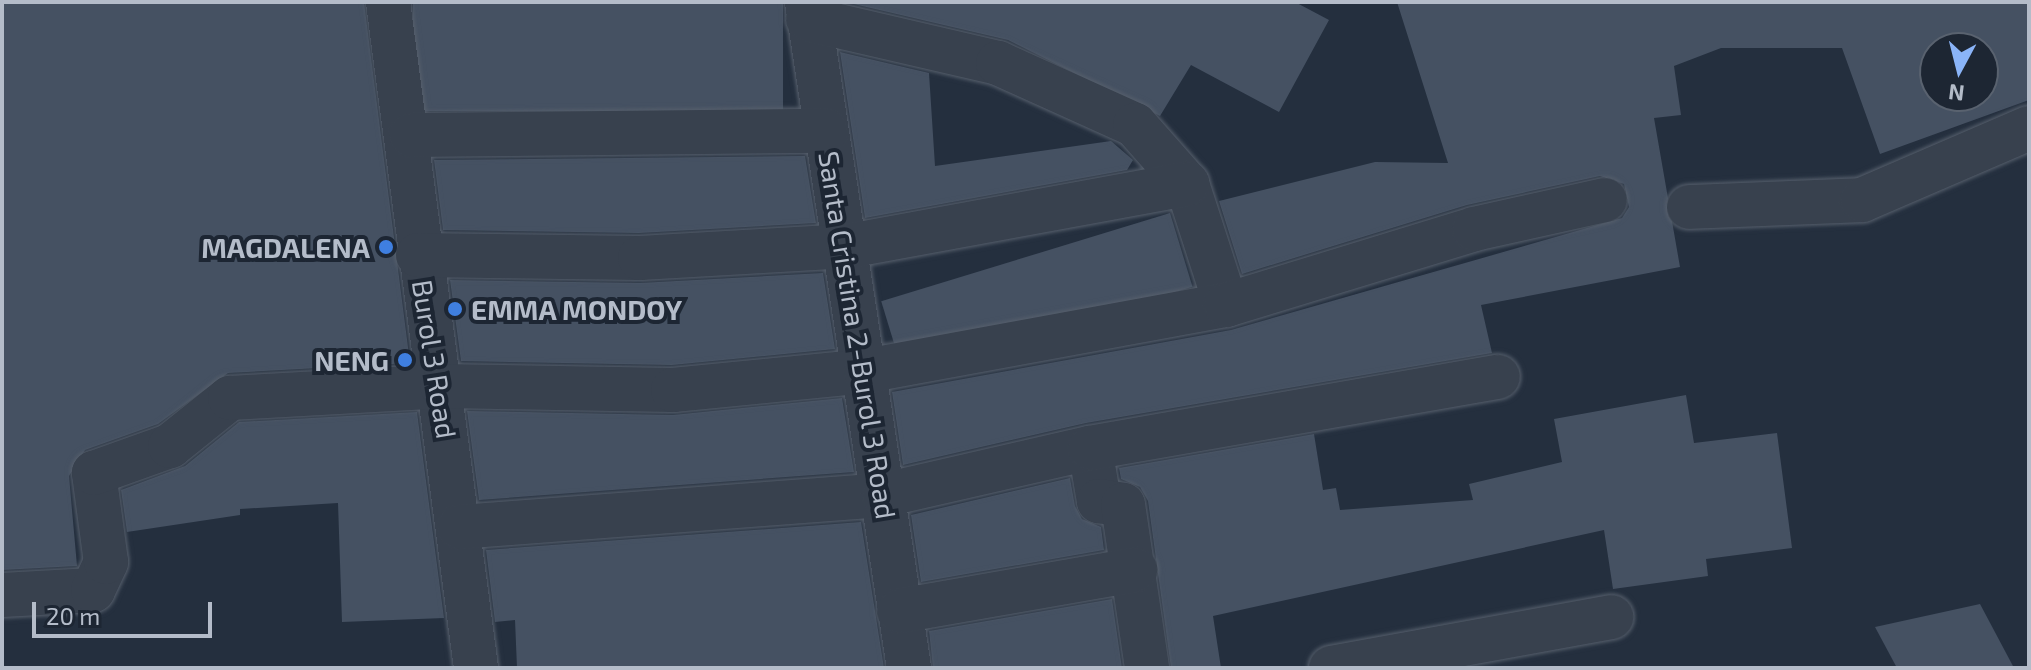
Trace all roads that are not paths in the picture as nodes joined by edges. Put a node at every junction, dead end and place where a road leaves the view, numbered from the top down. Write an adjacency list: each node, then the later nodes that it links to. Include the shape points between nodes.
1 (388, 2): 5 (street, Burol 3 Road)
2 (808, 10): 4 (street, Santa Cristina 2-Burol 3 Road); 6 (street, via 998,63 1135,125)
3 (2029, 128): 8 (street, via 1862,200)
4 (826, 131): 5 (street); 9 (street, Santa Cristina 2-Burol 3 Road)
5 (411, 135): 10 (street, Burol 3 Road)
6 (1187, 184): 9 (street); 11 (street)
7 (1605, 200): 11 (street, via 1474,229)
8 (1689, 207)
9 (849, 246): 10 (street, via 640,258); 12 (street, Santa Cristina 2-Burol 3 Road)
10 (418, 255): 14 (street, Burol 3 Road)
11 (1226, 305): 12 (street)
12 (866, 371): 14 (street, via 673,390); 16 (street, Santa Cristina 2-Burol 3 Road)
13 (1498, 377): 15 (street)
14 (442, 386): 17 (street, Burol 3 Road); 19 (street, via 230,398 170,446 94,473 106,562 93,590)
15 (1090, 448): 16 (street); 18 (street, via 1099,501 1123,505)
16 (884, 495): 17 (street); 20 (street, Santa Cristina 2-Burol 3 Road)
17 (459, 527): 22 (street, Burol 3 Road)
18 (1135, 570): 20 (street); 24 (street)
19 (2, 595)
20 (899, 611): 23 (street, Santa Cristina 2-Burol 3 Road)
21 (1611, 617): 25 (street)
22 (476, 668)
23 (909, 668)
24 (1147, 668)
25 (1331, 668)

